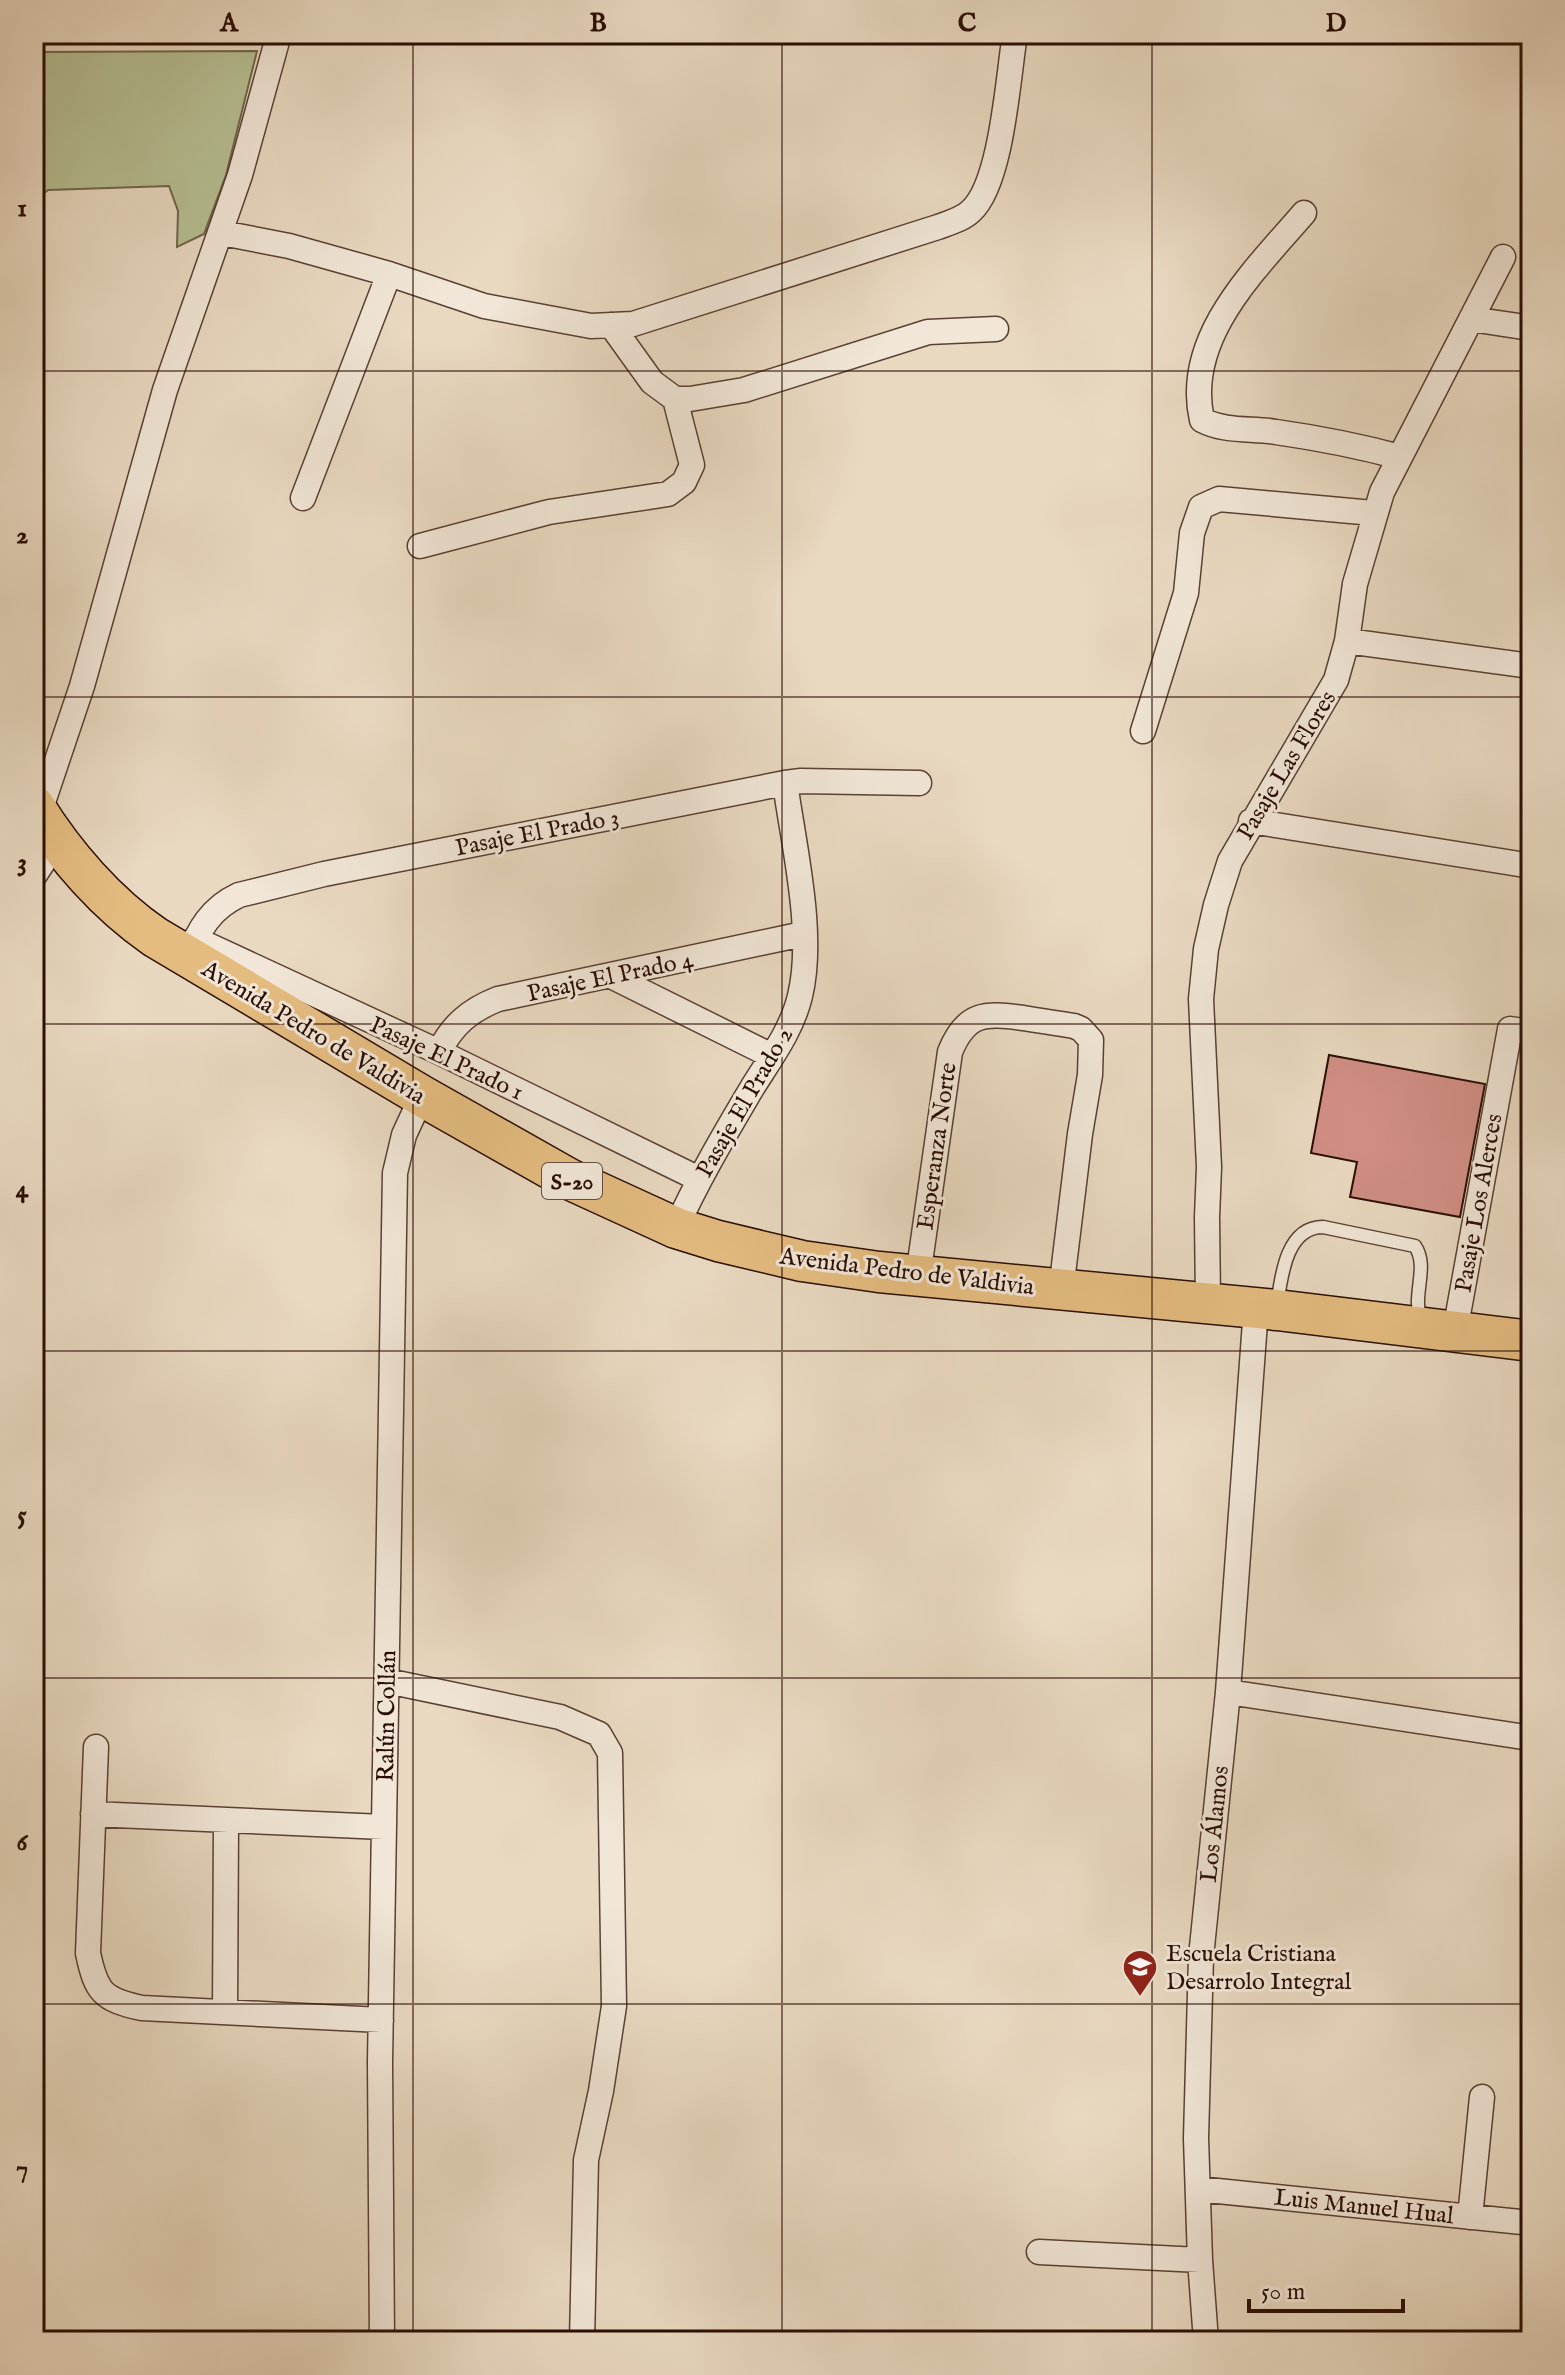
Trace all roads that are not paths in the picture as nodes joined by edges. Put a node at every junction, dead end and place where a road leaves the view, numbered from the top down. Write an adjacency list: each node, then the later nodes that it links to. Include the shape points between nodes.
1 (279, 34): 4 (street)
2 (1015, 34): 8 (street, via 995,168 986,194 970,213 633,324)
3 (1304, 213): 12 (street, via 1220,317 1201,381 1202,420)
4 (222, 233): 6 (street); 21 (street, via 165,390)
5 (1503, 257): 7 (street, Pasaje Las Flores)
6 (389, 274): 8 (street, via 484,306); 13 (street)
7 (1471, 319): 9 (street); 12 (street, Pasaje Las Flores)
8 (611, 325): 11 (street, via 652,382)
9 (1531, 328)
10 (996, 329): 11 (street, via 928,332 744,390)
11 (675, 399): 15 (street, via 692,465 684,482 668,494 549,512)
12 (1400, 457): 14 (street, Pasaje Las Flores)
13 (303, 498)
14 (1373, 513): 16 (street, Pasaje Las Flores); 18 (street, via 1219,499 1201,507 1192,533 1186,593)
15 (420, 546)
16 (1347, 641): 17 (street); 22 (street, Pasaje Las Flores, via 1327,698)
17 (1531, 666)
18 (1143, 731)
19 (785, 783): 20 (street, Pasaje El Prado 3); 25 (street, Pasaje El Prado 2); 26 (street, Pasaje El Prado 3, via 239,895 217,908)
20 (919, 783)
21 (43, 820): 24 (street); 26 (main road, Avenida Pedro de Valdivia / S-20, via 130,920)
22 (1251, 821): 23 (street); 36 (street, Pasaje Las Flores, via 1216,905 1201,999 1209,1167)
23 (1531, 866)
24 (34, 876)
25 (803, 934): 27 (street, Pasaje El Prado 4); 30 (street, Pasaje El Prado 2, via 800,997)
26 (191, 948): 29 (street, Pasaje El Prado 1); 31 (main road, Avenida Pedro de Valdivia / S-20)
27 (611, 976): 29 (street, Pasaje El Prado 4, via 485,1004 461,1020); 30 (street)
28 (1520, 1030): 38 (street, Pasaje Los Alerces)
29 (439, 1052): 32 (street, Pasaje El Prado 1)
30 (772, 1056): 32 (street, Pasaje El Prado 2)
31 (422, 1096): 33 (main road, Avenida Pedro de Valdivia / S-20, via 569,1179); 40 (street, Ralún Collán, via 404,1135 395,1173)
32 (699, 1179): 33 (street, Pasaje El Prado 2)
33 (676, 1228): 34 (main road, Avenida Pedro de Valdivia / S-20, via 802,1261)
34 (918, 1276): 35 (main road, Avenida Pedro de Valdivia / S-20); 35 (street, Esperanza Norte, via 948,1061 953,1044 974,1018 992,1014 1074,1026 1087,1034 1092,1054)
35 (1061, 1290): 36 (main road, Avenida Pedro de Valdivia / S-20)
36 (1208, 1304): 37 (main road, Avenida Pedro de Valdivia)
37 (1266, 1309): 38 (main road, Avenida Pedro de Valdivia); 38 (lane, via 1299,1235 1323,1227 1415,1246 1421,1260 1418,1313); 41 (street, Los Álamos)
38 (1441, 1329): 39 (main road, Avenida Pedro de Valdivia)
39 (1531, 1341)
40 (387, 1681): 46 (street, Ralún Collán); 56 (street, via 560,1717 599,1734 610,1753 614,2006 586,2160)
41 (1228, 1692): 42 (street); 50 (street, Los Álamos, via 1201,1957)
42 (1531, 1738)
43 (96, 1747): 44 (street)
44 (93, 1814): 45 (street); 47 (street, via 88,1953 101,1990 115,2002 142,2008)
45 (226, 1822): 46 (street); 47 (street)
46 (383, 1827): 48 (street, Ralún Collán)
47 (225, 2010): 48 (street)
48 (381, 2020): 55 (street, Ralún Collán)
49 (1482, 2097): 51 (street)
50 (1198, 2189): 51 (street, Luis Manuel Hual); 54 (street, Los Álamos)
51 (1470, 2217): 52 (street, Luis Manuel Hual)
52 (1531, 2223)
53 (1039, 2252): 54 (street)
54 (1200, 2260): 57 (street, Los Álamos)
55 (382, 2341)
56 (582, 2341)
57 (1206, 2341)

